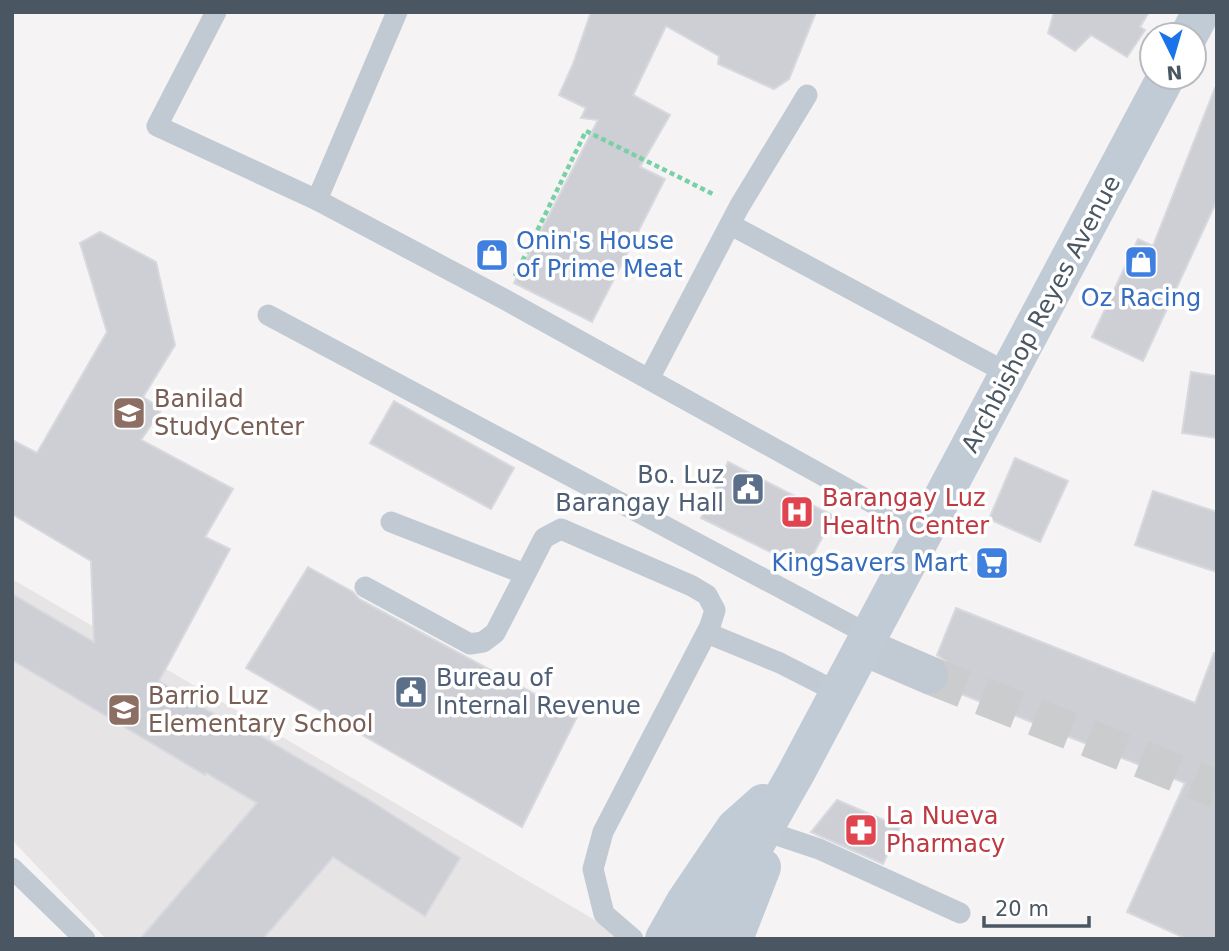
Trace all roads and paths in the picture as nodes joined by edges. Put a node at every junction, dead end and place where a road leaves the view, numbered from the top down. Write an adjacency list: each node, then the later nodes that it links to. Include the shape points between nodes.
1 (216, 12): 5 (lane, via 157,126)
2 (397, 12): 5 (lane)
3 (1159, 91): 9 (main road, Archbishop Reyes Avenue)
4 (807, 95): 6 (lane)
5 (317, 200): 7 (lane)
6 (735, 216): 7 (path, via 586,131); 9 (lane); 10 (lane)
7 (504, 299): 10 (lane)
8 (268, 315): 16 (lane)
9 (1009, 374): 12 (main road, Archbishop Reyes Avenue)
10 (649, 379): 12 (lane)
11 (391, 522): 13 (lane)
12 (925, 533): 16 (main road, Archbishop Reyes Avenue)
13 (525, 575): 14 (lane, via 495,633 470,644); 15 (lane, via 544,538 561,529 707,596 715,610)
14 (365, 587)
15 (707, 633): 18 (lane); 24 (lane, via 603,832 593,869 604,914)
16 (867, 641): 17 (street); 18 (main road, Archbishop Reyes Avenue)
17 (929, 675)
18 (837, 692): 19 (main road, Archbishop Reyes Avenue)
19 (796, 773): 20 (main road, Archbishop Reyes Avenue); 25 (main road, Archbishop Reyes Avenue, via 736,828); 26 (main road, Archbishop Reyes Avenue)
20 (774, 834): 22 (lane, via 819,849); 27 (main road, Archbishop Reyes Avenue)
21 (12, 868): 23 (lane)
22 (960, 913)
23 (85, 939)
24 (634, 939)
25 (664, 939)
26 (698, 939)
27 (734, 939)

